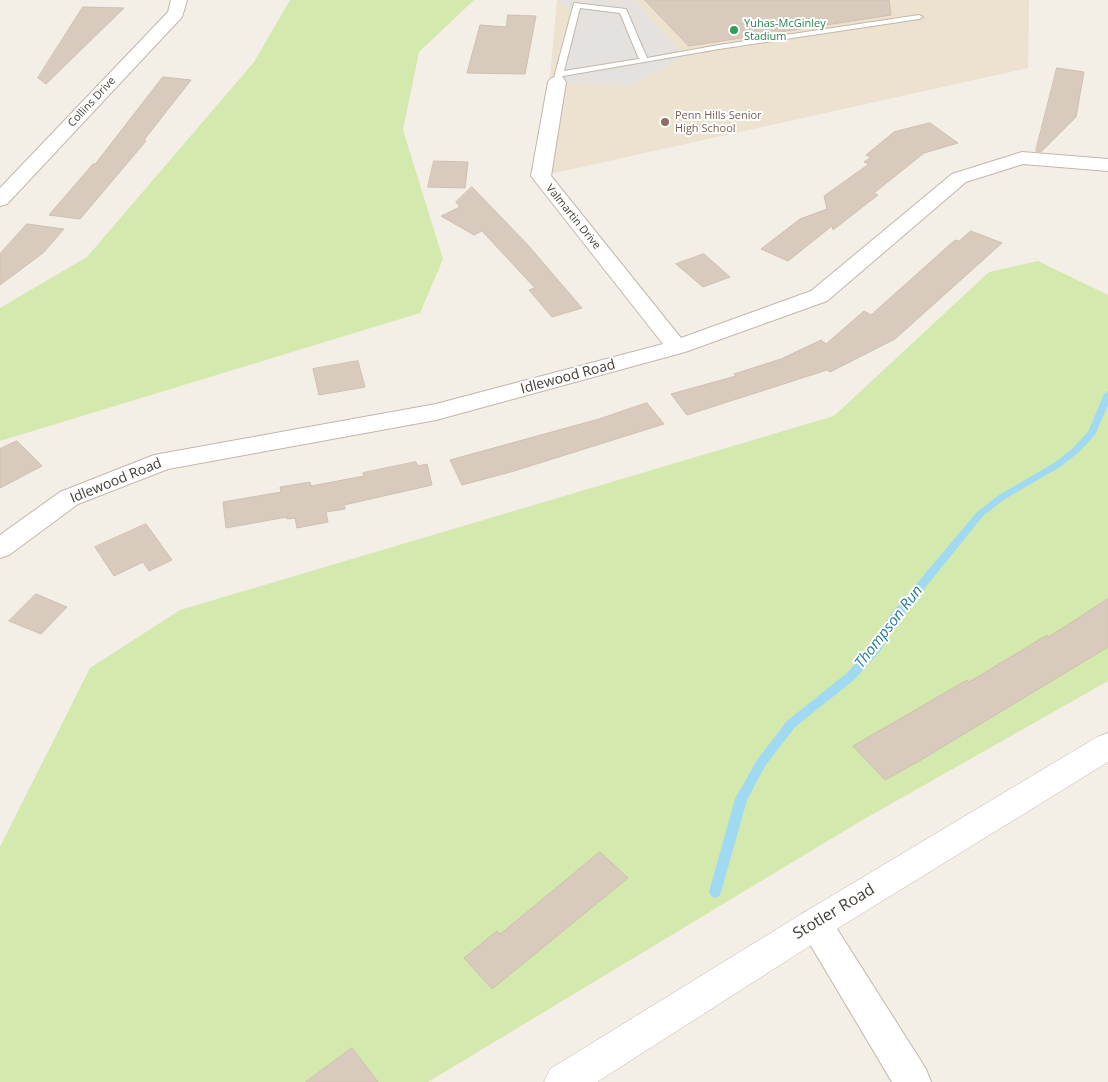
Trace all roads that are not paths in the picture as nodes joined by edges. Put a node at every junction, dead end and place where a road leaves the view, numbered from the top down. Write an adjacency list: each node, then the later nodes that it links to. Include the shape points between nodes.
1 (179, 0): 6 (street, Collins Drive, via 176,13)
2 (919, 17): 3 (lane)
3 (644, 61): 4 (lane); 4 (lane, Valmartin Drive, via 623,11 577,5)
4 (558, 78): 7 (street, Valmartin Drive, via 541,176)
5 (1108, 165): 7 (street, Idlewood Road, via 1022,158 959,178 818,296)
6 (0, 200)
7 (677, 347): 8 (street, Idlewood Road, via 436,412 163,461 69,498)
8 (0, 548)
9 (1108, 746): 10 (street, Stotler Road)
10 (815, 924): 11 (street, Stotler Road); 12 (street)
11 (563, 1082)
12 (913, 1082)

